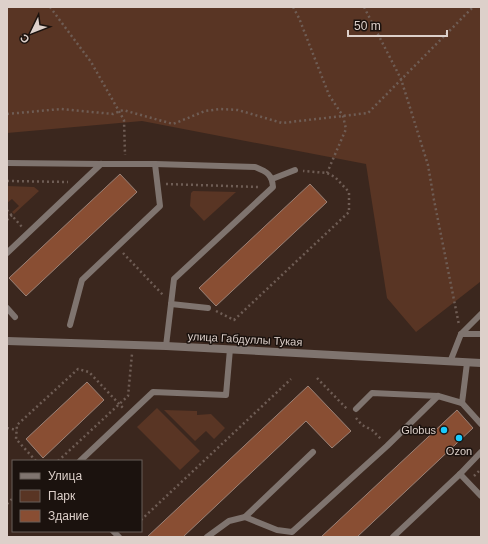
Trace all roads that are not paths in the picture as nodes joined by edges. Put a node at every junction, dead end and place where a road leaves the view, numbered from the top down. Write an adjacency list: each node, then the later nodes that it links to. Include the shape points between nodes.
1 (7, 163): 2 (lane)
2 (101, 164): 3 (lane); 6 (lane)
3 (155, 164): 5 (lane, via 255,167 267,172); 12 (lane, via 160,206 82,280)
4 (295, 170): 5 (lane)
5 (272, 179): 7 (lane, via 273,187 174,279)
6 (7, 253)
7 (171, 304): 9 (lane); 16 (lane)
8 (7, 308): 11 (lane)
9 (208, 308)
10 (481, 314): 13 (lane)
11 (15, 317)
12 (70, 325)
13 (461, 334): 14 (lane); 18 (lane)
14 (481, 334)
15 (7, 341): 16 (street, улица Габдуллы Тукая)
16 (166, 346): 17 (street, улица Габдуллы Тукая)
17 (230, 349): 18 (street, улица Габдуллы Тукая); 27 (lane, via 226,395 153,392)
18 (450, 362): 19 (street, улица Габдуллы Тукая)
19 (467, 363): 20 (street, улица Габдуллы Тукая); 22 (lane)
20 (481, 363)
21 (438, 396): 22 (lane); 23 (lane, via 372,392); 31 (lane)
22 (462, 403): 24 (lane)
23 (356, 409)
24 (481, 424)
25 (313, 452): 30 (lane)
26 (481, 452): 28 (lane)
27 (81, 460)
28 (460, 474): 29 (lane); 33 (lane)
29 (481, 496)
30 (245, 517): 31 (lane); 32 (lane, via 230,521)
31 (295, 535)
32 (207, 537)
33 (393, 537)

